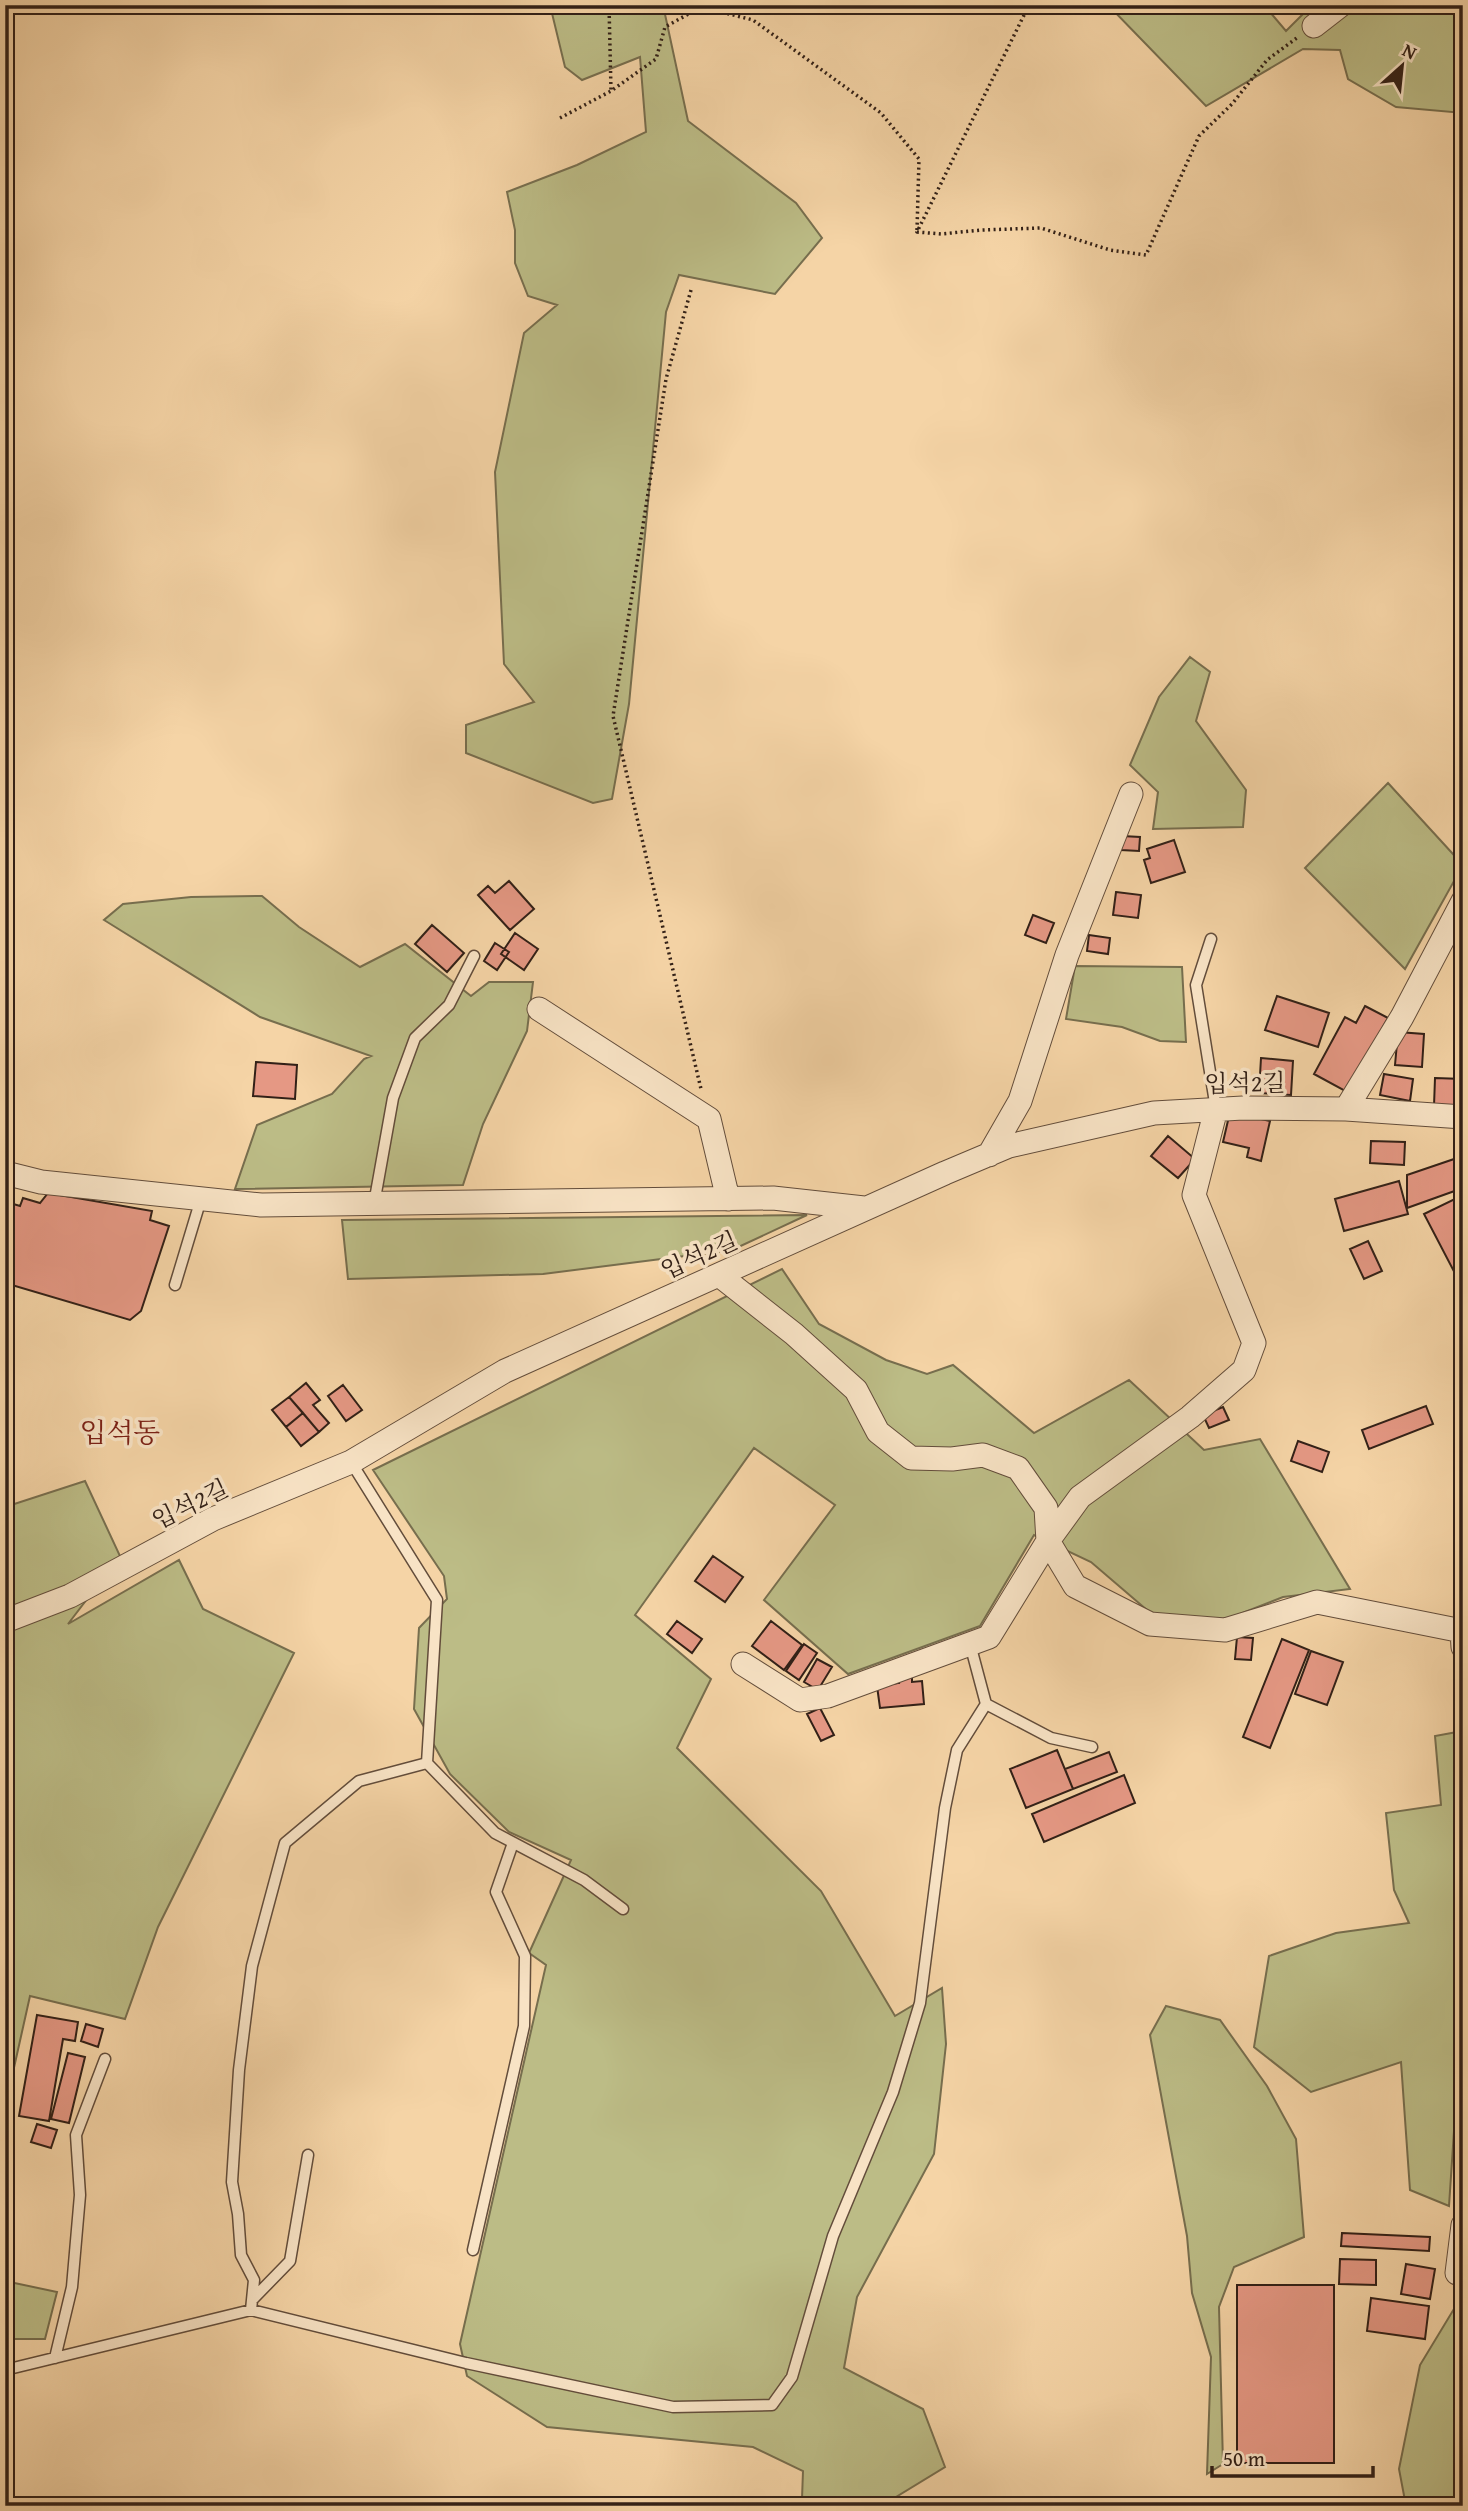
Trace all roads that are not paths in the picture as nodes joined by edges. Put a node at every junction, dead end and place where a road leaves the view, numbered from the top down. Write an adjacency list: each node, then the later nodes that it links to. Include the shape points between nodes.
1 (1341, 5): 2 (street)
2 (1314, 26)
3 (1131, 794): 11 (street, via 1067,955 1020,1101)
4 (1463, 901): 9 (street, via 1402,1017)
5 (1211, 939): 8 (lane, via 1196,985)
6 (474, 956): 15 (lane, via 449,1005 415,1038 393,1098)
7 (539, 1009): 14 (street, via 709,1119)
8 (1216, 1109): 9 (street, 입석2길); 11 (street, 입석2길, via 1154,1114 1009,1146); 20 (street, via 1194,1195 1254,1343 1251,1352 1244,1370 1190,1417 1080,1497)
9 (1346, 1109): 10 (street, 입석2길)
10 (1463, 1117)
11 (989, 1155): 16 (street, 입석2길)
12 (5, 1173): 13 (street, via 41,1182)
13 (201, 1199): 15 (street, via 261,1205); 18 (lane)
14 (728, 1199): 15 (street); 16 (street, via 774,1198)
15 (373, 1204)
16 (866, 1209): 17 (street, 입석2길)
17 (719, 1275): 19 (street, 입석2길, via 505,1371); 20 (street, via 856,1390 878,1432 911,1458 952,1460 983,1455 1018,1468 1046,1508)
18 (175, 1285)
19 (351, 1462): 21 (street, 입석2길, via 213,1519 70,1596); 27 (lane, via 437,1600)
20 (1048, 1541): 22 (street, via 989,1637); 23 (street, via 1075,1586 1150,1624 1225,1630 1317,1602 1462,1631)
21 (5, 1621)
22 (970, 1644): 24 (street, via 828,1696 800,1700); 25 (lane)
23 (1463, 1647)
24 (743, 1664)
25 (986, 1704): 26 (lane, via 1051,1738); 35 (lane, via 957,1750 920,2003 893,2092 833,2236 792,2377 772,2405 673,2407 466,2363)
26 (1092, 1747)
27 (427, 1763): 28 (lane, via 495,1833); 35 (lane, via 359,1781 285,1843 252,1966 239,2070 232,2182 241,2255 254,2280)
28 (513, 1843): 29 (lane, via 584,1880); 33 (lane, via 496,1892 525,1956 524,2026)
29 (623, 1909)
30 (105, 2059): 36 (lane, via 76,2135 80,2195 72,2287)
31 (308, 2155): 35 (lane, via 290,2261)
32 (1463, 2225): 34 (street)
33 (472, 2250)
34 (1457, 2273)
35 (251, 2305): 36 (lane)
36 (55, 2358): 37 (lane)
37 (5, 2370)

